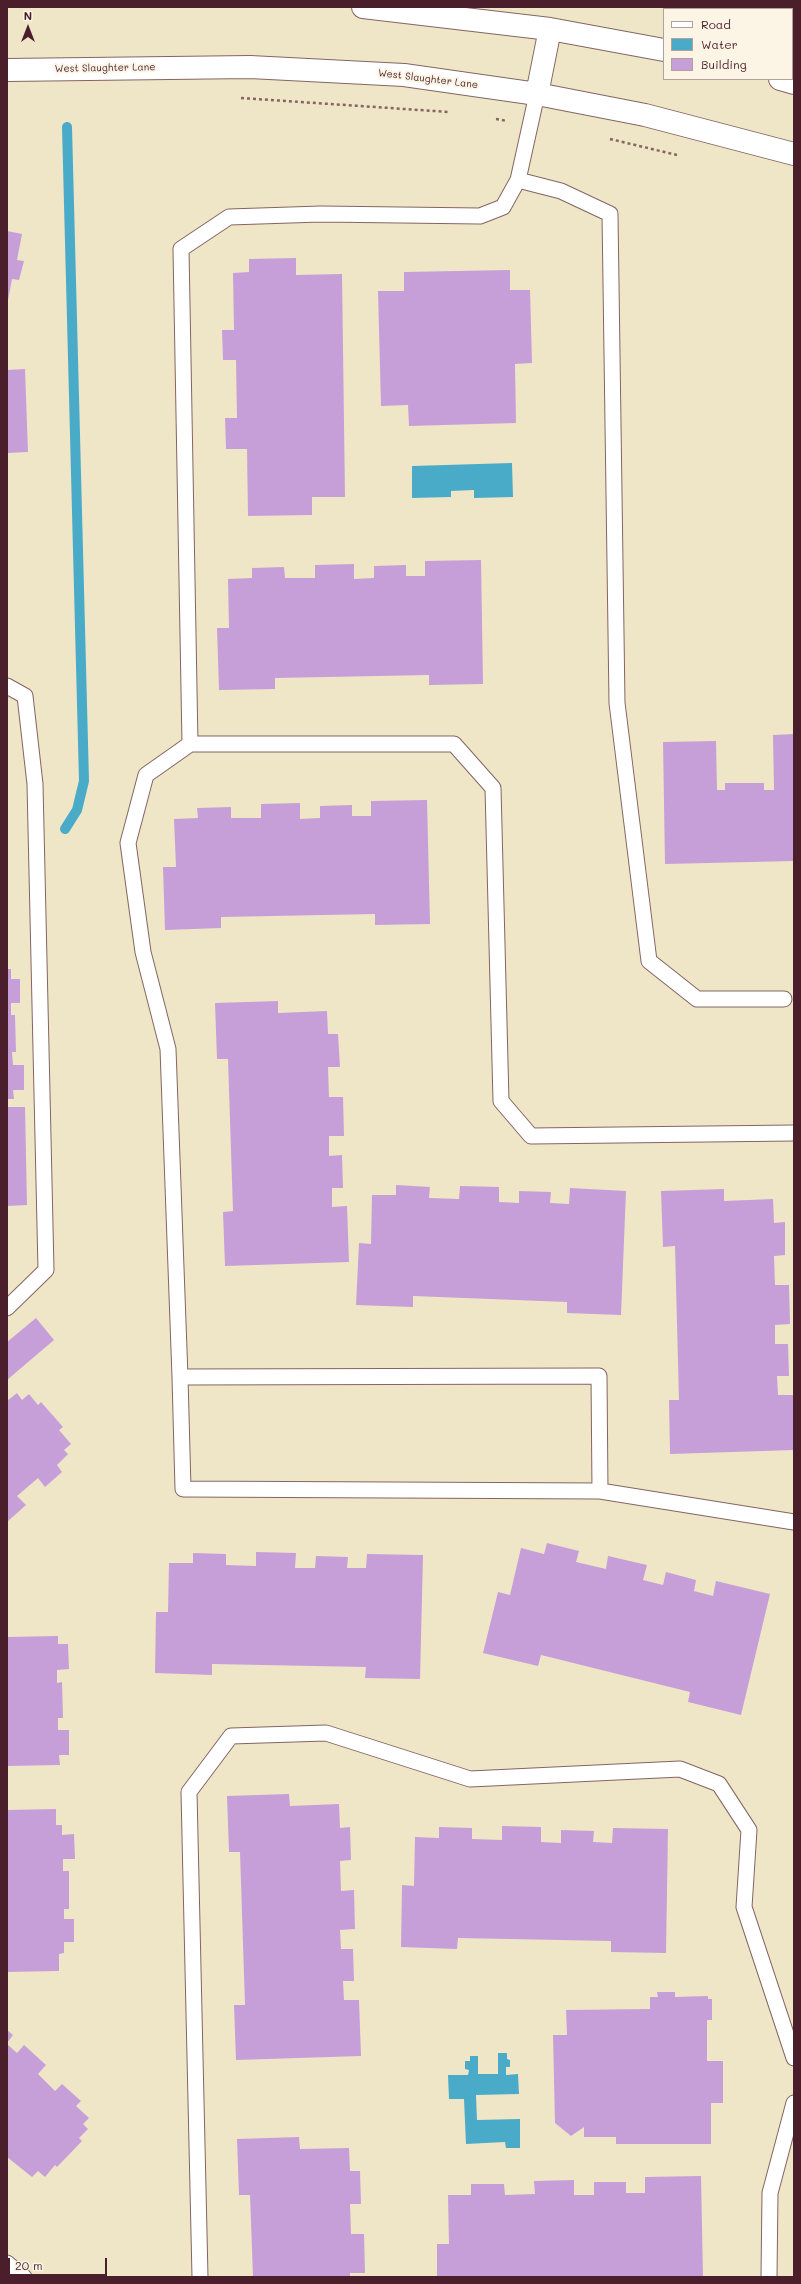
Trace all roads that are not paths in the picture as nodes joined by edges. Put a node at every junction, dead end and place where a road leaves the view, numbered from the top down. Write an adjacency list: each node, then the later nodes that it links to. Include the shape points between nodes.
1 (363, 7): 2 (main road)
2 (550, 29): 3 (main road); 7 (main road)
3 (663, 50)
4 (7, 70): 7 (main road, West Slaughter Lane, via 266,68 404,74)
5 (784, 80): 6 (main road)
6 (794, 83)
7 (537, 94): 8 (main road, West Slaughter Lane, via 645,114); 9 (lane)
8 (794, 154)
9 (518, 180): 11 (lane, via 503,207 480,216 321,214 229,217 181,249); 12 (lane, via 561,191 610,214 617,703 649,961 697,999)
10 (7, 686): 14 (lane, via 25,696 35,784 46,1270)
11 (190, 744): 13 (lane, via 454,744 493,788 501,1101 531,1136); 15 (lane, via 146,775 128,843 143,952 168,1049)
12 (784, 999)
13 (794, 1133)
14 (7, 1308)
15 (180, 1377): 16 (lane, via 183,1490); 16 (lane, via 599,1376)
16 (600, 1491): 17 (lane)
17 (794, 1522)
18 (794, 2058): 22 (lane, via 744,1907 749,1830 719,1784 680,1769 470,1779 326,1733 231,1736 189,1792)
19 (794, 2102): 23 (lane, via 770,2193)
20 (7, 2263): 21 (lane)
21 (24, 2277)
22 (200, 2277)
23 (769, 2277)

